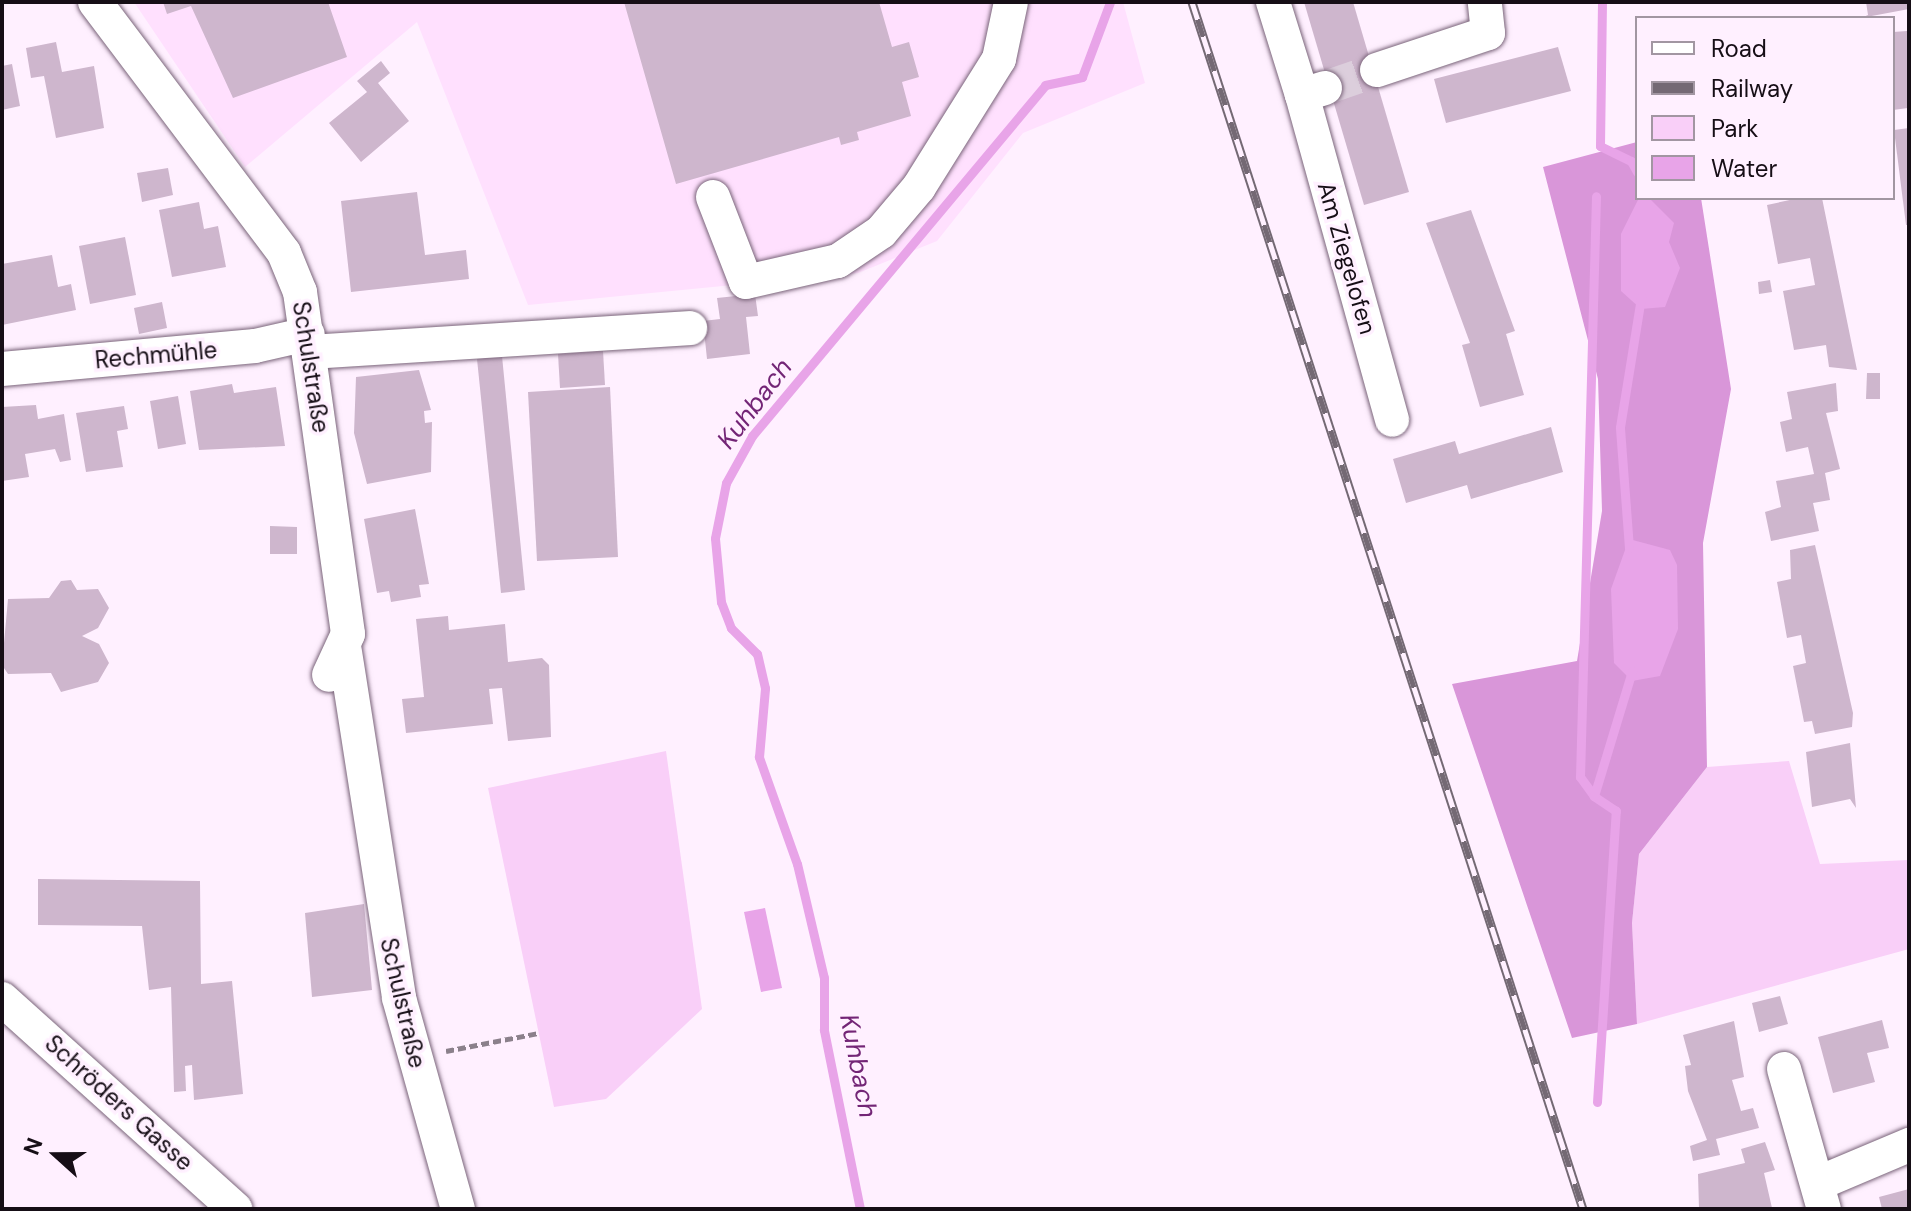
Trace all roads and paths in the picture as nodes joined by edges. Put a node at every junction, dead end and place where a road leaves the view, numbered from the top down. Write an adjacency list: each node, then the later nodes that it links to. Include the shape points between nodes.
1 (95, 2): 8 (street, Schulstraße, via 284,253)
2 (1011, 2): 6 (street, via 999,59 919,187 881,232 838,261 746,282)
3 (1273, 2): 10 (street, Am Ziegelofen, via 1314,91)
4 (1485, 2): 5 (street, via 1488,33)
5 (1377, 70)
6 (713, 197)
7 (690, 328): 8 (street, Rechmühle)
8 (310, 343): 9 (street, Rechmühle); 18 (street, Schulstraße, via 337,663 399,998)
9 (2, 369)
10 (1392, 420)
11 (2, 999): 17 (street, Schröders Gasse)
12 (539, 1033): 13 (path)
13 (469, 1047)
14 (1784, 1069): 16 (street)
15 (1909, 1145): 16 (street)
16 (1822, 1196)
17 (235, 1209)
18 (458, 1209)

